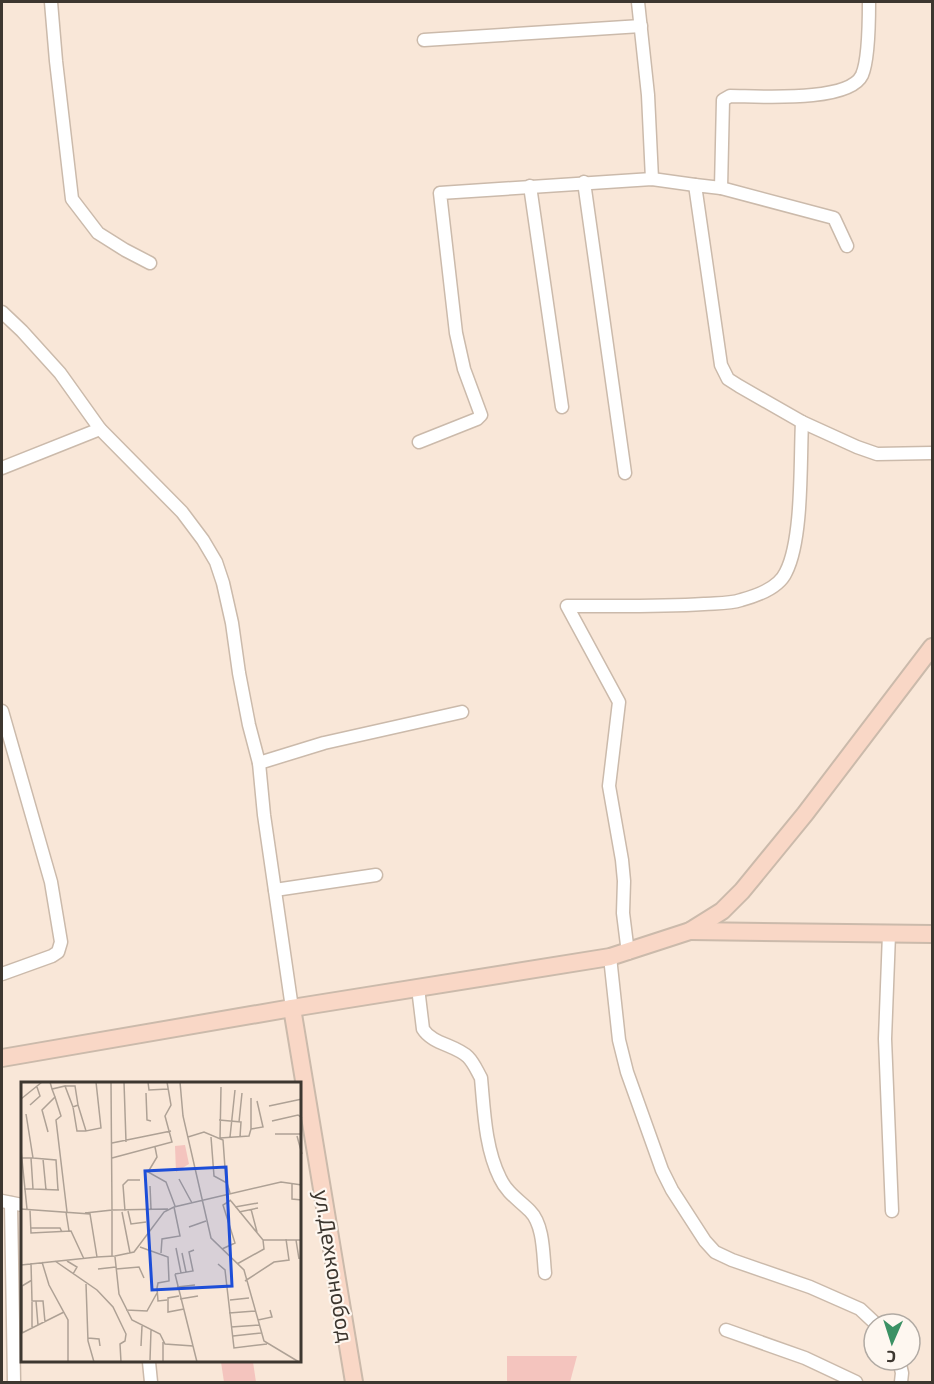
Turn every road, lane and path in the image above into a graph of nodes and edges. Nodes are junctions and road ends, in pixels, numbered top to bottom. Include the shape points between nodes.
1 (51, 2) edge
2 (638, 2) edge
3 (868, 2) edge
4 (641, 26) junction
5 (424, 40) dead end
6 (652, 179) junction
7 (584, 182) junction
8 (695, 185) junction
9 (530, 186) junction
10 (721, 188) junction
11 (846, 246) dead end
12 (150, 263) dead end
13 (2, 312) edge
14 (562, 407) dead end
15 (802, 422) junction
16 (100, 429) junction
17 (419, 442) dead end
18 (933, 453) edge
19 (2, 468) edge
20 (625, 473) dead end
21 (933, 647) edge
22 (2, 711) edge
23 (462, 712) dead end
24 (259, 763) junction
25 (376, 875) dead end
26 (275, 890) junction
27 (690, 932) junction
28 (889, 934) junction
29 (933, 934) edge
30 (628, 953) junction
31 (610, 957) junction
32 (2, 974) edge
33 (418, 988) junction
34 (292, 1008) junction
35 (2, 1058) edge
36 (12, 1203) edge
37 (892, 1211) dead end
38 (545, 1273) dead end
39 (863, 1312) edge
40 (726, 1330) dead end
41 (149, 1363) edge
42 (14, 1383) edge
43 (151, 1383) edge
44 (354, 1383) edge
45 (856, 1383) edge

1 - 12 street via 72,199 98,232
2 - 4 street
3 - 10 street via 864,66 854,84 807,97 725,97
4 - 5 street
4 - 6 street
6 - 7 street
6 - 8 street
7 - 9 street
7 - 20 street
8 - 10 street
8 - 15 street via 723,371 728,379
9 - 14 street
9 - 17 street via 440,193 456,333 481,415
10 - 11 street via 834,218
13 - 16 street via 60,373
15 - 18 street via 877,454
15 - 30 street via 796,537 790,564 778,582 739,601 567,606 619,702 609,786 622,860 622,913
16 - 19 street
16 - 24 street via 182,512 216,562
21 - 27 main road via 742,891 722,911
22 - 32 street via 51,882 61,942 52,956
23 - 24 street via 324,743
24 - 26 street
25 - 26 street
26 - 34 street
27 - 28 main road
27 - 30 main road
28 - 29 main road
28 - 37 street via 885,1039
30 - 31 main road
31 - 33 main road
31 - 39 street via 619,1040 631,1083 662,1170 705,1241 715,1252 732,1260 810,1287
33 - 34 main road
33 - 38 street via 427,1035 462,1052 481,1078 490,1148 498,1176 535,1217
34 - 35 main road
34 - 44 main road, ул.Дехконобод
36 - 42 street
40 - 45 street via 805,1358
41 - 43 street

